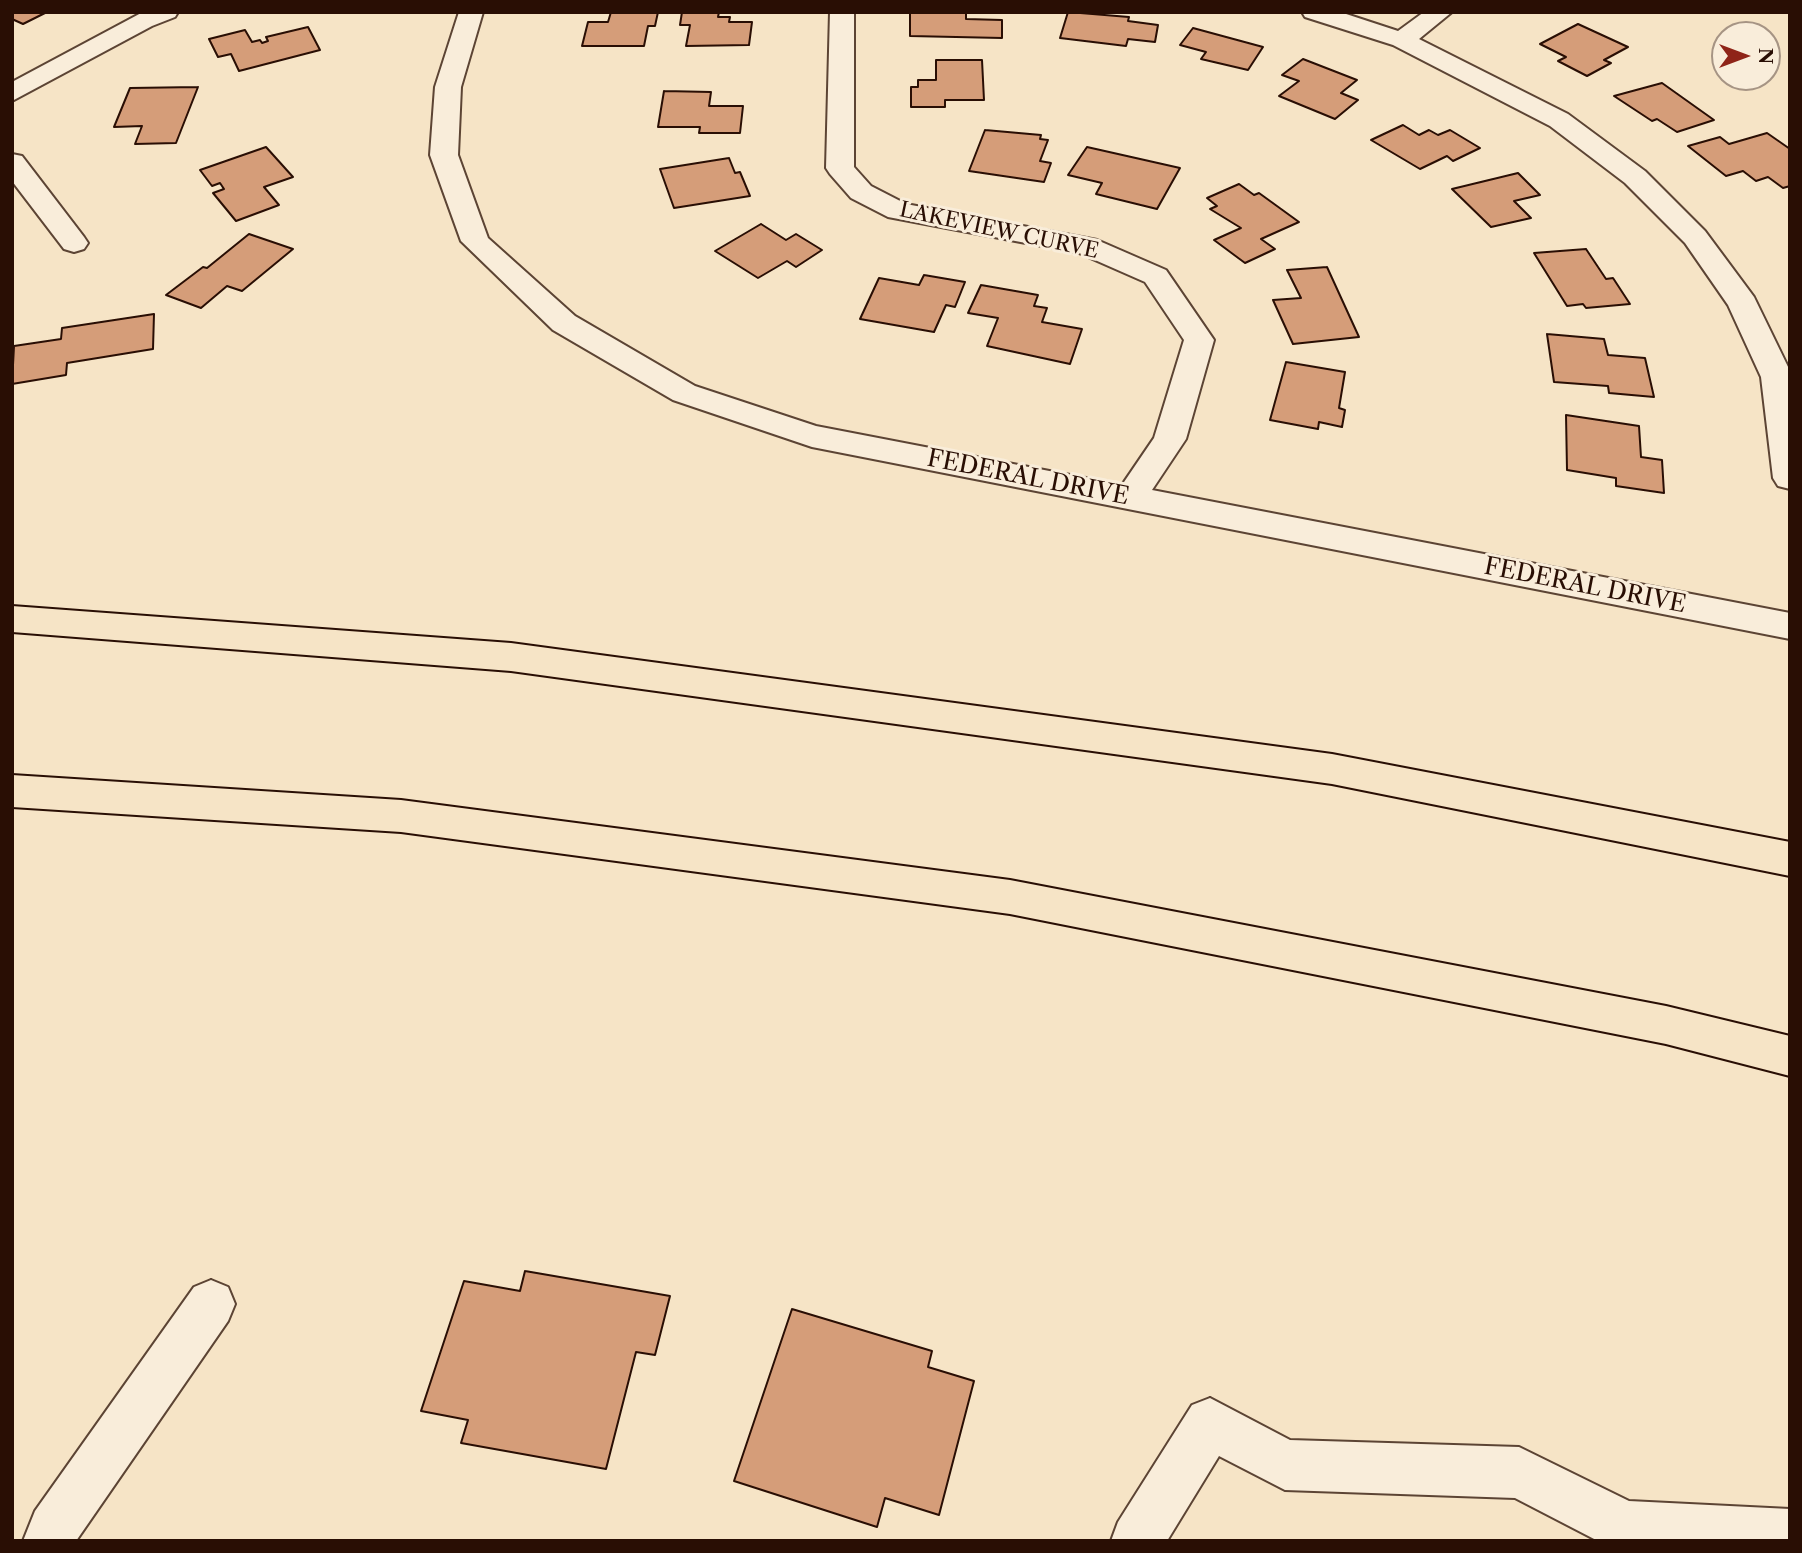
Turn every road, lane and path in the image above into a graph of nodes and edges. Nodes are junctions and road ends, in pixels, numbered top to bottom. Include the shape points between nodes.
1 (166, 12) edge
2 (471, 12) edge
3 (842, 12) edge
4 (1314, 12) edge
5 (1440, 12) edge
6 (1402, 40) junction
7 (12, 93) edge
8 (12, 162) edge
9 (74, 243) dead end
10 (1790, 478) edge
11 (1130, 498) junction
12 (12, 619) edge
13 (1789, 621) edge
14 (12, 792) edge
15 (1790, 859) edge
16 (1790, 1056) edge
17 (211, 1304) dead end
18 (1790, 1535) edge
19 (49, 1541) edge
20 (1137, 1541) edge

1 - 7 street
2 - 11 street, FEDERAL DRIVE via 448,87 444,155 475,242 564,323 684,393 812,436
3 - 11 street, LAKEVIEW CURVE via 840,169 861,192 898,211 1087,246 1145,271 1156,276 1199,340 1170,439
4 - 6 street
5 - 6 street
6 - 10 street via 1559,120 1635,177 1695,237 1743,304 1777,377
8 - 9 street
11 - 13 street, FEDERAL DRIVE
12 - 15 highway via 511,657 1332,769
14 - 16 highway via 401,816 1010,897 1666,1025
17 - 19 street
18 - 20 street via 1625,1527 1519,1473 1285,1465 1210,1423

